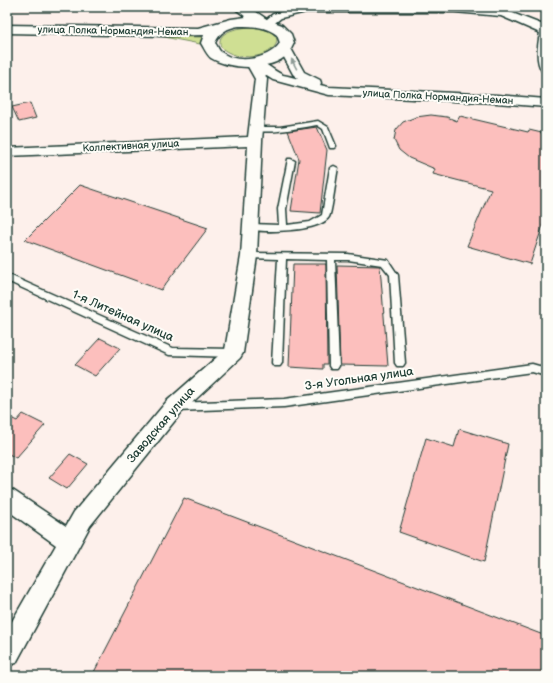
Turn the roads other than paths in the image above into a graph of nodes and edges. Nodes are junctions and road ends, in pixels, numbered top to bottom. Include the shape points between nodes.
1 (240, 7) edge
2 (226, 8) dead end
3 (481, 9) edge
4 (504, 10) edge
5 (265, 23) junction
6 (220, 28) junction
7 (7, 30) edge
8 (546, 31) edge
9 (7, 35) edge
10 (285, 48) junction
11 (213, 53) junction
12 (253, 63) junction
13 (546, 68) edge
14 (329, 91) junction
15 (546, 103) edge
16 (256, 135) junction
17 (332, 146) dead end
18 (7, 152) edge
19 (291, 161) dead end
20 (334, 168) dead end
21 (251, 227) junction
22 (283, 227) junction
23 (249, 256) junction
24 (282, 256) junction
25 (330, 257) junction
26 (7, 277) edge
27 (234, 352) junction
28 (277, 362) dead end
29 (400, 363) dead end
30 (334, 366) dead end
31 (546, 372) edge
32 (174, 407) junction
33 (7, 498) edge
34 (69, 541) junction
35 (7, 654) edge

1 - 5 main road
2 - 6 main road via 225,22
3 - 4 street
3 - 5 street via 306,9 278,16
4 - 8 street
5 - 6 main road, улица Полка Нормандия-Неман via 237,22
5 - 10 main road via 281,30 286,36
6 - 7 main road, улица Полка Нормандия-Неман via 198,32
6 - 11 main road via 212,33 208,43
8 - 13 street via 543,54
9 - 11 main road, улица Полка Нормандия-Неман via 143,36
10 - 12 main road, улица Полка Нормандия-Неман via 273,58
14 -> 10 street, улица Полка Нормандия-Неман via 299,74
11 - 12 main road, улица Полка Нормандия-Неман via 230,61
12 - 14 street, улица Полка Нормандия-Неман via 277,77
12 - 16 street via 261,79
14 - 15 street, улица Полка Нормандия-Неман
16 - 17 lane via 318,123 326,128
16 - 18 street, Коллективная улица
16 - 21 street
19 - 22 lane via 282,209
20 - 22 lane via 326,216 321,222
21 - 22 lane
21 - 23 street
23 - 24 lane
23 - 27 street
24 - 25 lane
24 - 28 lane
25 - 29 lane via 385,262 394,275
25 - 30 lane
26 - 27 lane, 1-я Литейная улица via 172,352
27 - 32 street, Заводская улица
31 - 32 lane, 3-я Угольная улица via 532,368 284,403
32 - 34 street, Заводская улица via 82,519
33 - 34 street
34 - 35 street, Заводская улица

